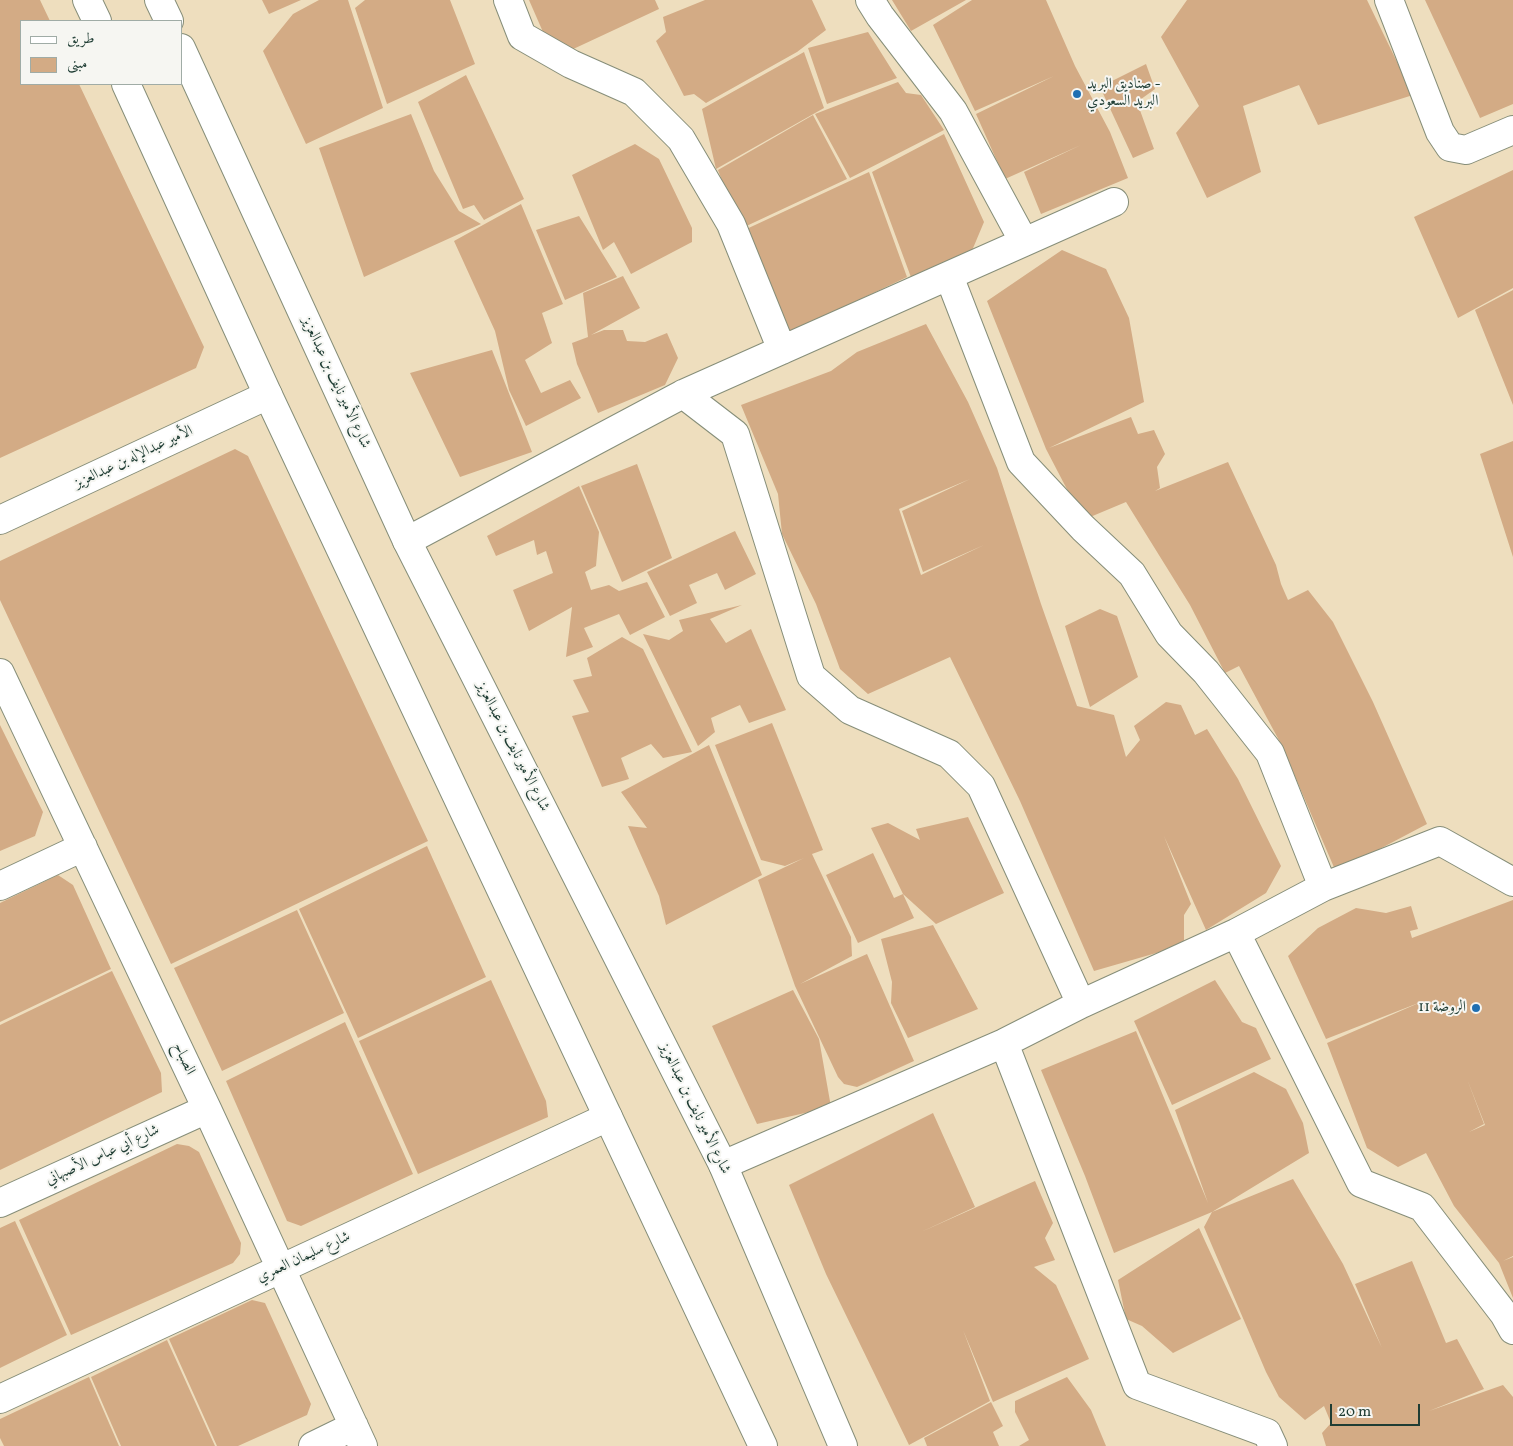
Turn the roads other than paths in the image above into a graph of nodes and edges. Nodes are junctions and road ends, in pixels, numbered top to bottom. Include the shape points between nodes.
1 (87, 0) edge
2 (159, 0) edge
3 (508, 0) edge
4 (870, 0) edge
5 (1389, 0) edge
6 (97, 20) edge
7 (169, 20) edge
8 (182, 50) edge
9 (126, 85) edge
10 (1513, 130) edge
11 (1114, 202) dead end
12 (1024, 242) junction
13 (949, 276) junction
14 (782, 350) junction
15 (683, 394) junction
16 (268, 395) junction
17 (0, 520) edge
18 (407, 541) junction
19 (0, 673) edge
20 (83, 848) junction
21 (1513, 882) edge
22 (0, 886) edge
23 (1323, 887) junction
24 (1236, 933) junction
25 (1082, 1004) junction
26 (1004, 1043) junction
27 (207, 1109) junction
28 (608, 1117) junction
29 (723, 1165) junction
30 (0, 1204) edge
31 (280, 1269) junction
32 (1513, 1330) edge
33 (0, 1400) edge
34 (359, 1436) edge
35 (313, 1446) edge
36 (763, 1446) edge
37 (843, 1446) edge
38 (1273, 1446) edge

1 - 6 street
2 - 7 street
3 - 14 street via 522,36 571,64 634,92 681,139 732,224
4 - 12 street via 953,111
5 - 10 street via 1440,132 1450,147 1466,150
8 - 18 street, شارع الأمير نايف بن عبدالعزيز
9 - 16 street
11 - 12 street
12 - 13 street
13 - 14 street
13 - 23 street via 1021,462 1132,574 1169,634 1206,672 1270,753
14 - 15 street
15 - 18 street
15 - 25 street via 736,434 811,676 850,710 949,754 981,786
16 - 17 street, الأمير عبدالإله بن عبدالعزيز
16 - 28 street
18 - 29 street, شارع الأمير نايف بن عبدالعزيز
19 - 20 street, الصباح
20 - 22 street
20 - 27 street, الصباح
21 - 23 street via 1440,841
23 - 24 street
24 - 25 street
24 - 32 street via 1361,1182 1422,1207
25 - 26 street
26 - 29 street
26 - 38 street via 1137,1385 1267,1433
27 - 30 street, شارع أبي عباس الأصبهاني
27 - 31 street, الصباح
28 - 31 street, شارع سليمان العمري
28 - 36 street
29 - 37 street, شارع الأمير نايف بن عبدالعزيز
31 - 33 street, شارع سليمان العمري
31 - 34 street, الصباح
34 - 35 street

